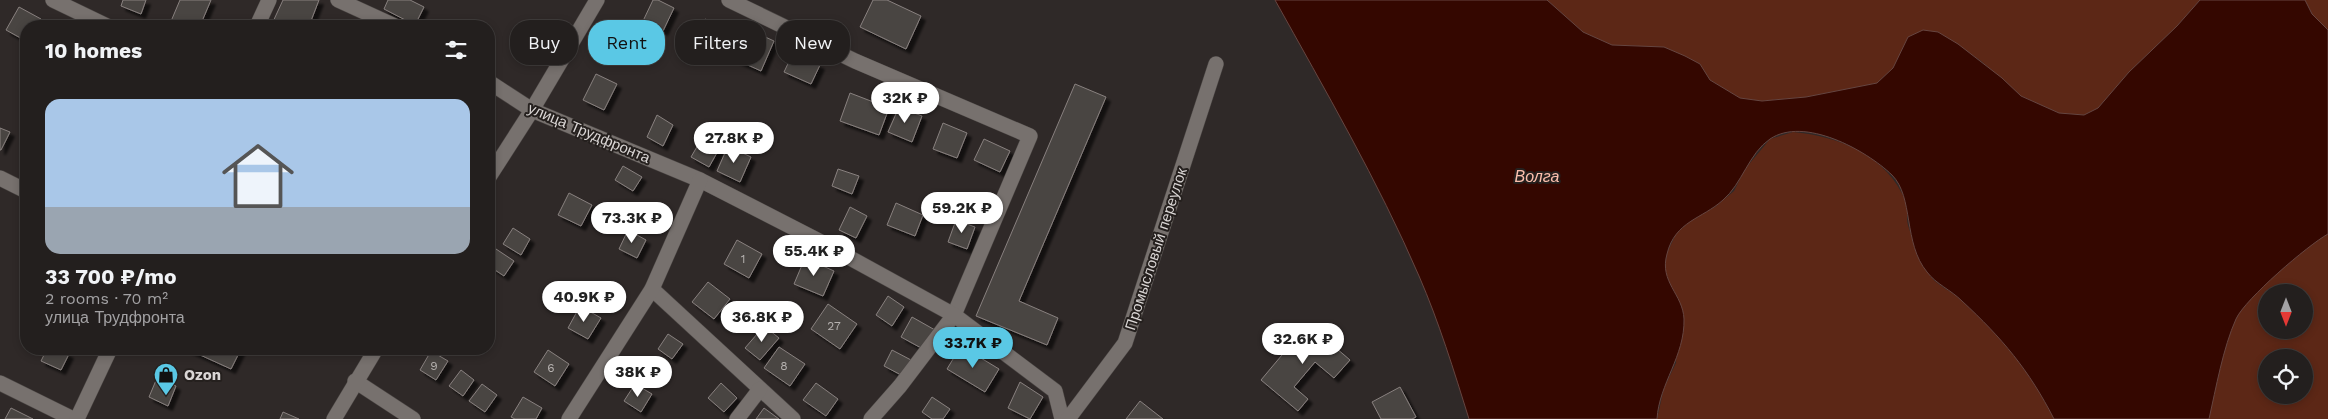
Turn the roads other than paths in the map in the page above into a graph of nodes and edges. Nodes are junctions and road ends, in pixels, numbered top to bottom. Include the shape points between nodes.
1 (53, 0) edge
2 (269, 0) edge
3 (338, 0) edge
4 (597, 0) edge
5 (729, 0) edge
6 (95, 20) edge
7 (260, 20) edge
8 (381, 20) edge
9 (1216, 64) dead end
10 (495, 86) edge
11 (532, 110) junction
12 (495, 167) edge
13 (0, 178) edge
14 (700, 180) junction
15 (20, 188) edge
16 (652, 289) junction
17 (954, 315) junction
18 (107, 355) edge
19 (372, 355) edge
20 (355, 381) junction
21 (0, 383) edge
22 (760, 389) junction
23 (73, 419) edge
24 (77, 419) edge
25 (334, 419) edge
26 (413, 419) edge
27 (569, 419) edge
28 (737, 419) edge
29 (793, 419) edge
30 (871, 419) edge
31 (1062, 419) edge
32 (1068, 419) edge

1 - 6 street
2 - 7 street
3 - 8 street
4 - 11 street
5 - 17 street via 855,61 1030,136
9 - 32 street, Промысловый переулок via 1125,343
10 - 11 street, улица Трудфронта
11 - 12 street
11 - 14 street, улица Трудфронта
13 - 15 street
14 - 16 street
14 - 17 street, улица Трудфронта
16 - 22 street
16 - 27 street
17 - 30 street
17 - 31 street, улица Трудфронта via 1055,391
18 - 24 street
19 - 20 street
20 - 25 street
20 - 26 street
21 - 23 street
22 - 28 street
22 - 29 street

